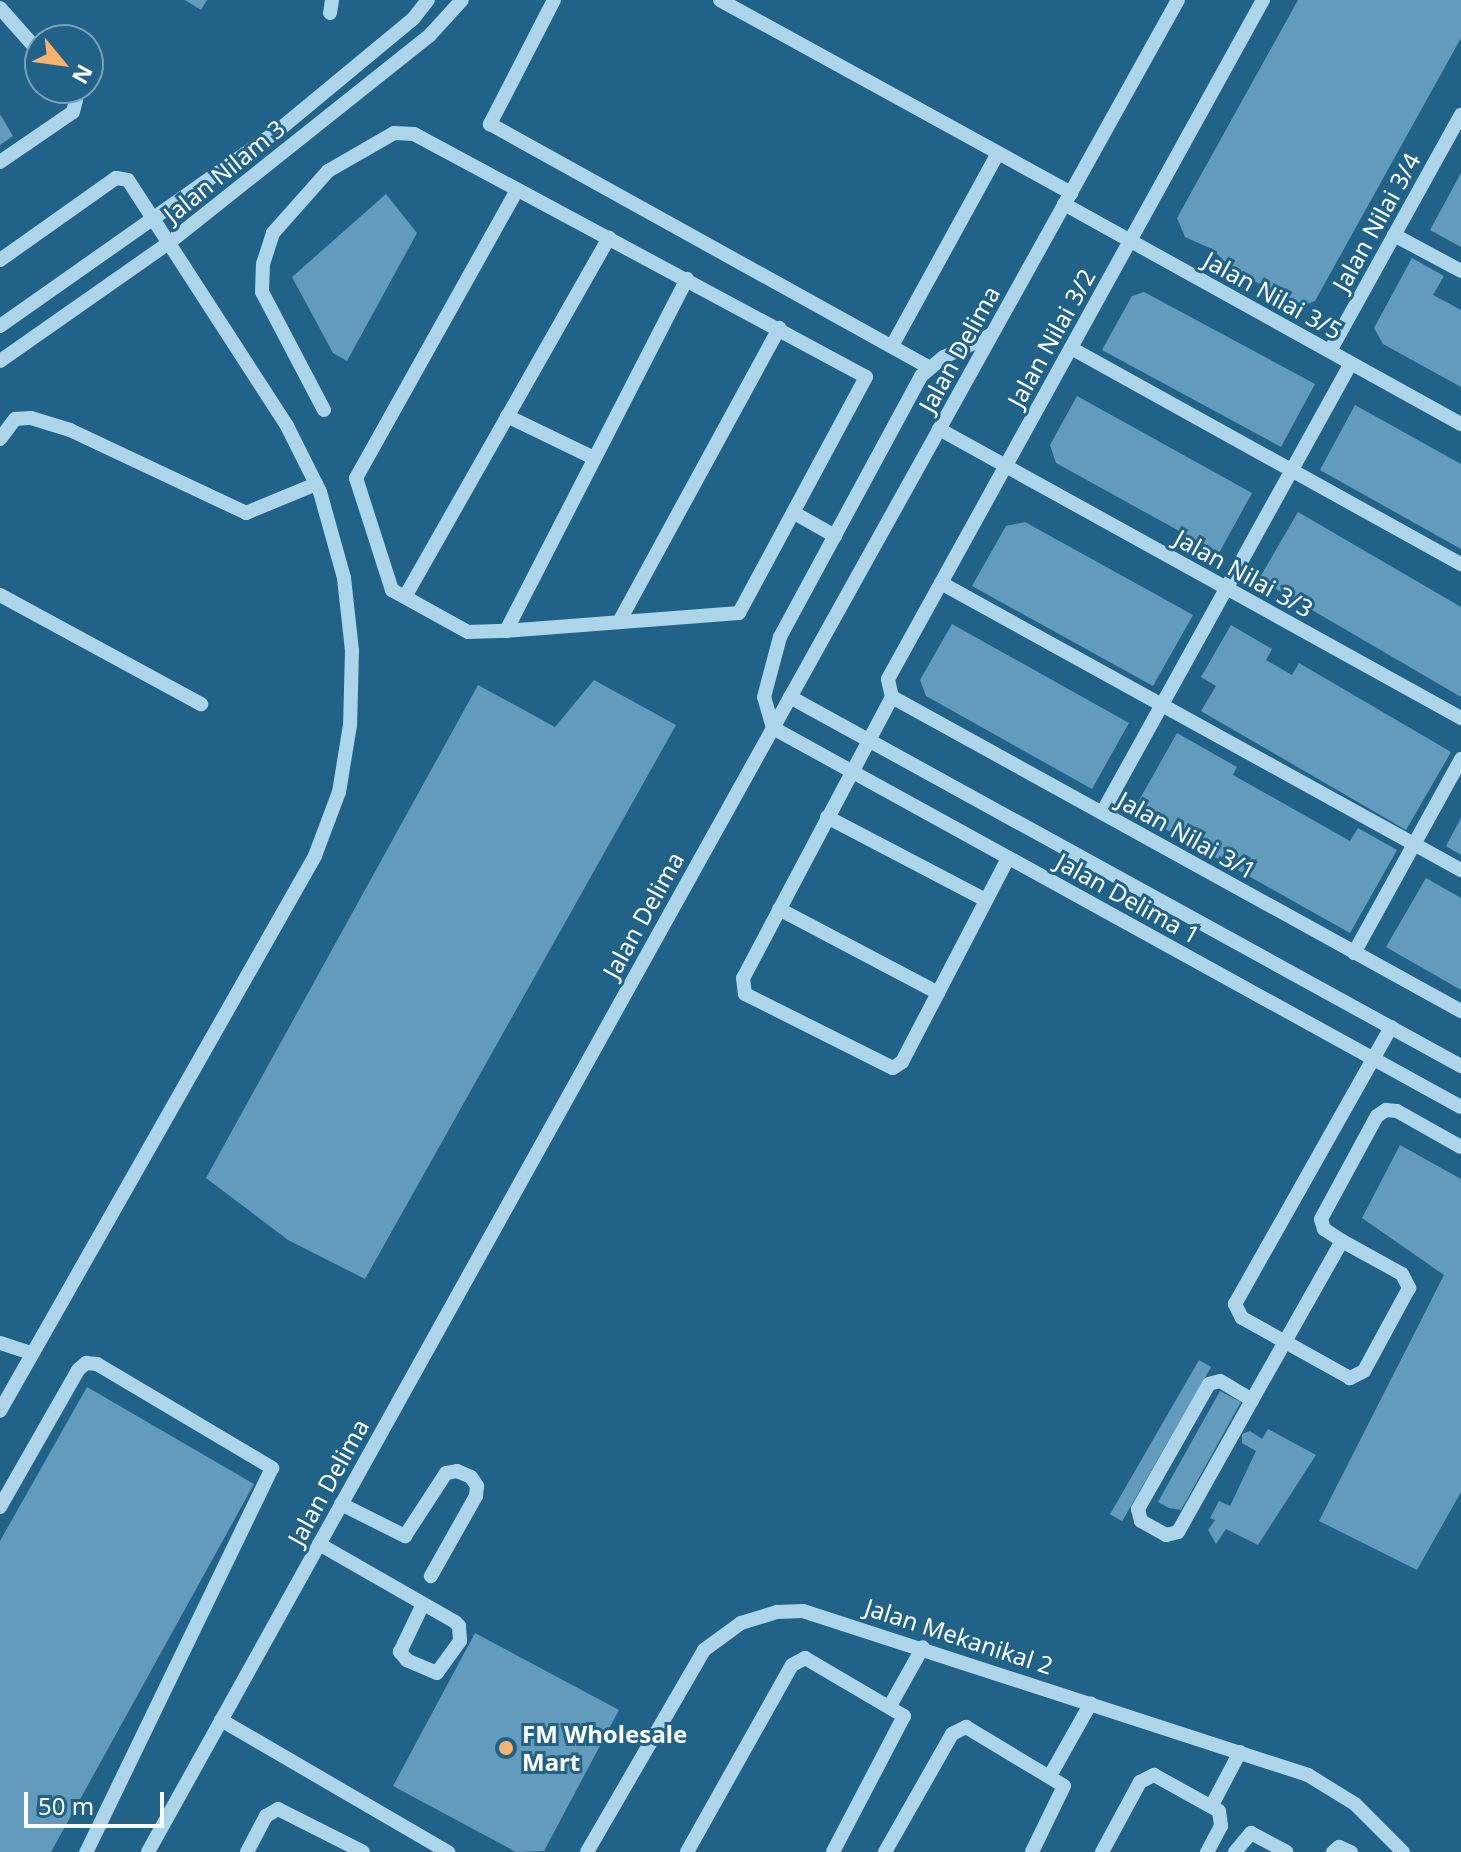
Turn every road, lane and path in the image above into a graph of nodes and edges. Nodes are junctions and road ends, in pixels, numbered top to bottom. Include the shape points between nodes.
1 (428, 0) edge
2 (462, 0) edge
3 (554, 0) edge
4 (720, 0) edge
5 (1178, 0) edge
6 (1263, 0) edge
7 (0, 8) edge
8 (24, 35) edge
9 (75, 104) edge
10 (1461, 115) edge
11 (998, 153) junction
12 (0, 162) edge
13 (517, 190) junction
14 (1067, 198) junction
15 (156, 220) junction
16 (1394, 235) junction
17 (609, 238) junction
18 (1130, 240) junction
19 (170, 242) junction
20 (0, 260) edge
21 (1461, 271) edge
22 (687, 279) junction
23 (0, 326) edge
24 (779, 328) junction
25 (991, 335) junction
26 (892, 346) junction
27 (1071, 348) junction
28 (1330, 351) junction
29 (0, 361) edge
30 (1351, 363) junction
31 (930, 368) junction
32 (324, 410) dead end
33 (507, 416) junction
34 (1461, 424) edge
35 (939, 429) junction
36 (0, 439) edge
37 (592, 457) junction
38 (1005, 466) junction
39 (1291, 471) junction
40 (316, 484) junction
41 (796, 514) junction
42 (835, 536) junction
43 (1461, 564) edge
44 (941, 583) junction
45 (1226, 588) junction
46 (0, 595) edge
47 (406, 595) junction
48 (619, 622) junction
49 (506, 631) junction
50 (790, 697) junction
51 (892, 697) junction
52 (201, 704) dead end
53 (1162, 705) junction
54 (1461, 718) edge
55 (773, 728) junction
56 (868, 740) junction
57 (1461, 759) edge
58 (851, 771) junction
59 (1102, 813) junction
60 (827, 817) junction
61 (1414, 844) junction
62 (1008, 858) junction
63 (1461, 870) edge
64 (986, 900) junction
65 (779, 909) junction
66 (1354, 953) junction
67 (938, 993) junction
68 (1461, 1011) edge
69 (1391, 1027) junction
70 (1373, 1058) junction
71 (1461, 1066) edge
72 (1461, 1107) edge
73 (1461, 1147) edge
74 (1342, 1241) junction
75 (1285, 1342) junction
76 (0, 1343) edge
77 (30, 1353) junction
78 (1252, 1400) junction
79 (0, 1411) edge
80 (341, 1504) junction
81 (0, 1507) edge
82 (319, 1544) junction
83 (431, 1576) dead end
84 (423, 1604) junction
85 (923, 1647) junction
86 (1091, 1703) junction
87 (891, 1704) junction
88 (221, 1720) junction
89 (1240, 1752) junction
90 (1051, 1774) junction
91 (1212, 1805) junction
92 (86, 1852) edge
93 (148, 1852) edge
94 (247, 1852) edge
95 (363, 1852) edge
96 (448, 1852) edge
97 (587, 1852) edge
98 (687, 1852) edge
99 (833, 1852) edge
100 (885, 1852) edge
101 (1032, 1852) edge
102 (1102, 1852) edge
103 (1207, 1852) edge
104 (1235, 1852) edge
105 (1286, 1852) edge
106 (1333, 1852) edge
107 (1351, 1852) edge
108 (1403, 1852) edge

1 - 15 street, Jalan Nilam 3 via 413,19 280,129
2 - 19 street, Jalan Nilam 3 via 430,35
3 - 26 street via 490,124
4 - 11 street, Jalan Nilai 3/5
5 - 14 street, Jalan Delima
6 - 18 street, Jalan Nilai 3/2
7 - 8 street
9 - 12 street via 62,124
10 - 16 street, Jalan Nilai 3/4
11 - 14 street, Jalan Nilai 3/5
11 - 26 street
13 - 17 street
13 - 32 street via 414,134 394,133 328,171 273,233 263,264 262,292
13 - 47 street via 356,478 391,588
14 - 18 street, Jalan Nilai 3/5
14 - 25 street, Jalan Delima
15 - 19 street
15 - 20 street via 120,176
15 - 23 street, Jalan Nilam 3
16 - 21 street
16 - 28 street, Jalan Nilai 3/4
17 - 22 street
17 - 33 street
18 - 27 street, Jalan Nilai 3/2
18 - 28 street, Jalan Nilai 3/5
19 - 29 street, Jalan Nilam 3
19 - 40 street via 287,426
22 - 24 street
22 - 37 street
24 - 41 street via 868,381
24 - 48 street
25 - 31 street
25 - 35 street, Jalan Delima
26 - 31 street
27 - 38 street, Jalan Nilai 3/2
27 - 39 street
28 - 30 street, Jalan Nilai 3/5
30 - 34 street, Jalan Nilai 3/5
30 - 39 street
31 - 42 street
33 - 37 street
33 - 47 street
35 - 38 street, Jalan Nilai 3/3
35 - 50 street, Jalan Delima
36 - 40 street via 15,419 31,418 70,430 246,513
37 - 49 street
38 - 44 street, Jalan Nilai 3/2
38 - 45 street, Jalan Nilai 3/3
39 - 43 street
39 - 45 street
40 - 77 street via 344,578 352,651 350,725 339,792 315,856
41 - 42 street
41 - 48 street via 739,613
42 - 55 street via 780,637 764,697
44 - 51 street, Jalan Nilai 3/2 via 888,679
44 - 53 street
45 - 53 street
45 - 54 street, Jalan Nilai 3/3
46 - 52 street
47 - 49 street via 468,632
48 - 49 street
50 - 55 street, Jalan Delima
50 - 56 street, Jalan Delima 1
51 - 56 street, Jalan Nilai 3/2
51 - 59 street, Jalan Nilai 3/1
53 - 59 street
53 - 61 street
55 - 58 street, Jalan Delima 1
55 - 80 street, Jalan Delima
56 - 58 street, Jalan Nilai 3/2
56 - 69 street, Jalan Delima 1
57 - 61 street
58 - 60 street, Jalan Nilai 3/2
58 - 62 street, Jalan Delima 1
59 - 66 street, Jalan Nilai 3/1
60 - 64 street
60 - 65 street, Jalan Nilai 3/2
61 - 63 street
61 - 66 street
62 - 64 street
62 - 70 street, Jalan Delima 1
64 - 67 street
65 - 67 street
65 - 67 street, Jalan Nilai 3/2 via 743,978 745,994 878,1065 888,1069 902,1062
66 - 68 street, Jalan Nilai 3/1
69 - 70 street
69 - 71 street, Jalan Delima 1
70 - 72 street, Jalan Delima 1
70 - 75 street via 1237,1299 1238,1315
73 - 74 street via 1397,1111 1381,1112 1321,1219 1324,1229
74 - 75 street
74 - 75 street via 1409,1283 1364,1371 1345,1376
75 - 78 street
76 - 77 street
77 - 79 street
78 - 78 street via 1178,1532 1166,1535 1141,1521 1138,1509 1209,1384 1220,1381
80 - 82 street, Jalan Delima
80 - 83 street via 405,1536 446,1473 471,1477 476,1496
81 - 92 street via 86,1363 240,1445 272,1468
82 - 84 street
82 - 88 street, Jalan Delima
84 - 84 street via 461,1631 437,1673 400,1652
85 - 86 street, Jalan Mekanikal 2
85 - 87 street
85 - 97 street, Jalan Mekanikal 2 via 803,1611 759,1616 723,1633 689,1671
86 - 89 street, Jalan Mekanikal 2
86 - 90 street
87 - 98 street via 811,1660 795,1661
87 - 99 street via 901,1712 902,1727
88 - 93 street, Jalan Delima
88 - 96 street
89 - 91 street
89 - 108 street, Jalan Mekanikal 2 via 1308,1775 1342,1795 1390,1834
90 - 100 street via 960,1728
90 - 101 street via 1064,1792
91 - 102 street via 1148,1775
91 - 103 street via 1222,1821
94 - 95 street via 266,1816 278,1809
104 - 105 street via 1251,1833
106 - 107 street via 1339,1847

